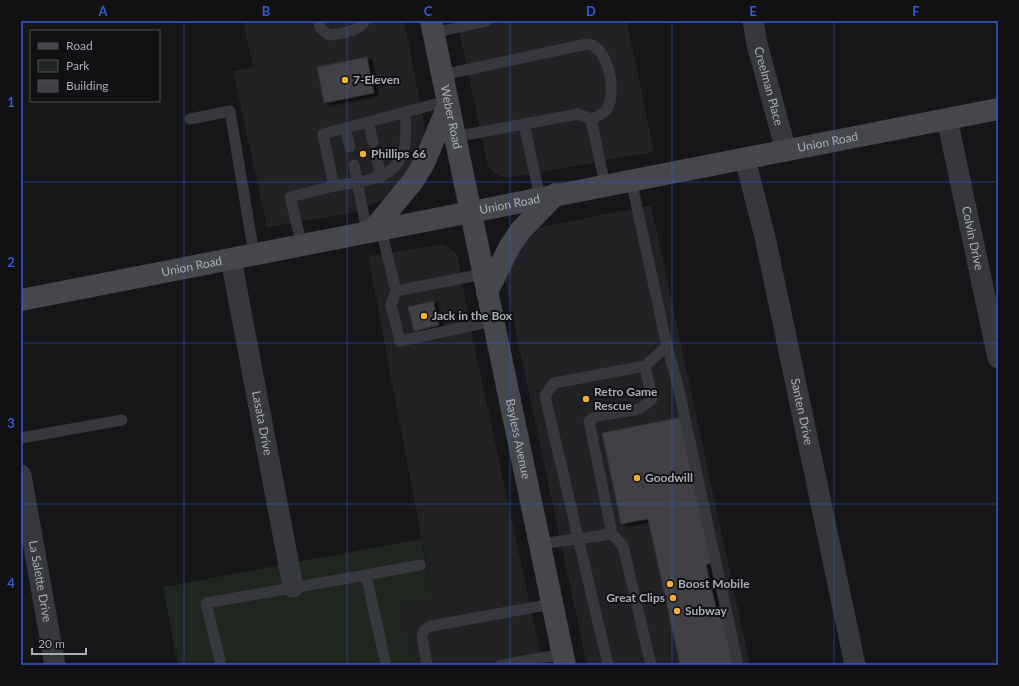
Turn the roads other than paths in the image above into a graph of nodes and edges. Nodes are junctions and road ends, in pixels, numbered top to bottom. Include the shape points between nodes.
1 (319, 21) edge
2 (365, 21) edge
3 (487, 21) edge
4 (752, 21) edge
5 (432, 27) edge
6 (442, 75) junction
7 (448, 104) junction
8 (998, 109) edge
9 (405, 112) junction
10 (190, 119) dead end
11 (591, 119) junction
12 (947, 119) junction
13 (368, 122) junction
14 (524, 124) junction
15 (345, 128) junction
16 (454, 137) junction
17 (373, 142) dead end
18 (350, 147) dead end
19 (786, 151) junction
20 (377, 159) dead end
21 (745, 159) junction
22 (354, 165) dead end
23 (381, 177) junction
24 (631, 180) junction
25 (358, 183) junction
26 (606, 185) junction
27 (334, 186) junction
28 (548, 196) junction
29 (470, 212) junction
30 (373, 231) junction
31 (302, 245) junction
32 (254, 254) junction
33 (231, 259) junction
34 (485, 283) junction
35 (396, 291) junction
36 (21, 300) edge
37 (493, 321) junction
38 (667, 346) junction
39 (998, 358) edge
40 (645, 366) junction
41 (122, 420) dead end
42 (21, 438) edge
43 (21, 475) edge
44 (26, 527) edge
45 (612, 534) junction
46 (579, 538) junction
47 (540, 544) junction
48 (420, 564) dead end
49 (366, 575) junction
50 (293, 587) junction
51 (552, 604) junction
52 (564, 660) edge
53 (522, 663) edge
54 (55, 665) edge
55 (221, 665) edge
56 (386, 665) edge
57 (427, 665) edge
58 (502, 665) edge
59 (608, 665) edge
60 (651, 665) edge
61 (738, 665) edge
62 (855, 665) edge

1 - 2 lane via 320,28 329,35 356,29
3 - 5 lane
4 - 19 street, Creelman Place
5 - 6 main road, Weber Road
6 - 7 main road, Weber Road
6 - 11 lane via 594,44 604,56 612,92 607,108 602,114
7 - 9 lane
7 - 16 main road, Weber Road
7 - 30 main road via 424,163
8 - 12 main road, Union Road
9 - 13 lane
9 - 23 lane via 408,134 405,149 398,163
10 - 32 lane via 230,110
11 - 14 lane via 578,114
11 - 26 lane
12 - 19 main road, Union Road
12 - 39 street, Colvin Drive
13 - 15 lane
13 - 17 lane
14 - 16 lane
14 - 28 lane
15 - 18 lane
15 - 27 lane via 323,134
16 - 29 main road, Weber Road
19 - 21 main road, Union Road
20 - 23 lane
21 - 24 main road, Union Road
21 - 62 street, Santen Drive via 765,238
22 - 25 lane
23 - 25 lane
24 - 26 main road, Union Road
24 - 38 lane
25 - 27 lane
25 - 30 lane
26 - 28 main road, Union Road
27 - 31 lane via 290,197
28 - 29 main road, Union Road
28 - 34 main road
29 - 30 main road, Union Road
29 - 34 main road, Bayless Avenue
30 - 31 main road, Union Road
30 - 35 lane
31 - 32 main road, Union Road
32 - 33 main road, Union Road
33 - 36 main road, Union Road
33 - 50 street, Lasata Drive
34 - 35 lane
34 - 37 main road, Bayless Avenue
35 - 37 lane via 391,305 400,341
37 - 47 main road, Bayless Avenue
38 - 40 lane
38 - 61 lane via 678,386
40 - 45 lane via 652,399 640,409 597,416 589,420
40 - 46 lane via 554,383 545,396
41 - 42 lane
43 - 44 street, La Salette Drive
44 - 54 street, La Salette Drive
45 - 46 lane
45 - 60 lane via 622,546
46 - 47 lane
46 - 59 lane
47 - 51 main road, Bayless Avenue
48 - 49 lane
49 - 50 lane
49 - 56 lane
50 - 55 lane via 206,603
51 - 52 main road, Bayless Avenue
51 - 57 lane via 431,626 424,630 422,636
52 - 53 lane
53 - 58 lane

